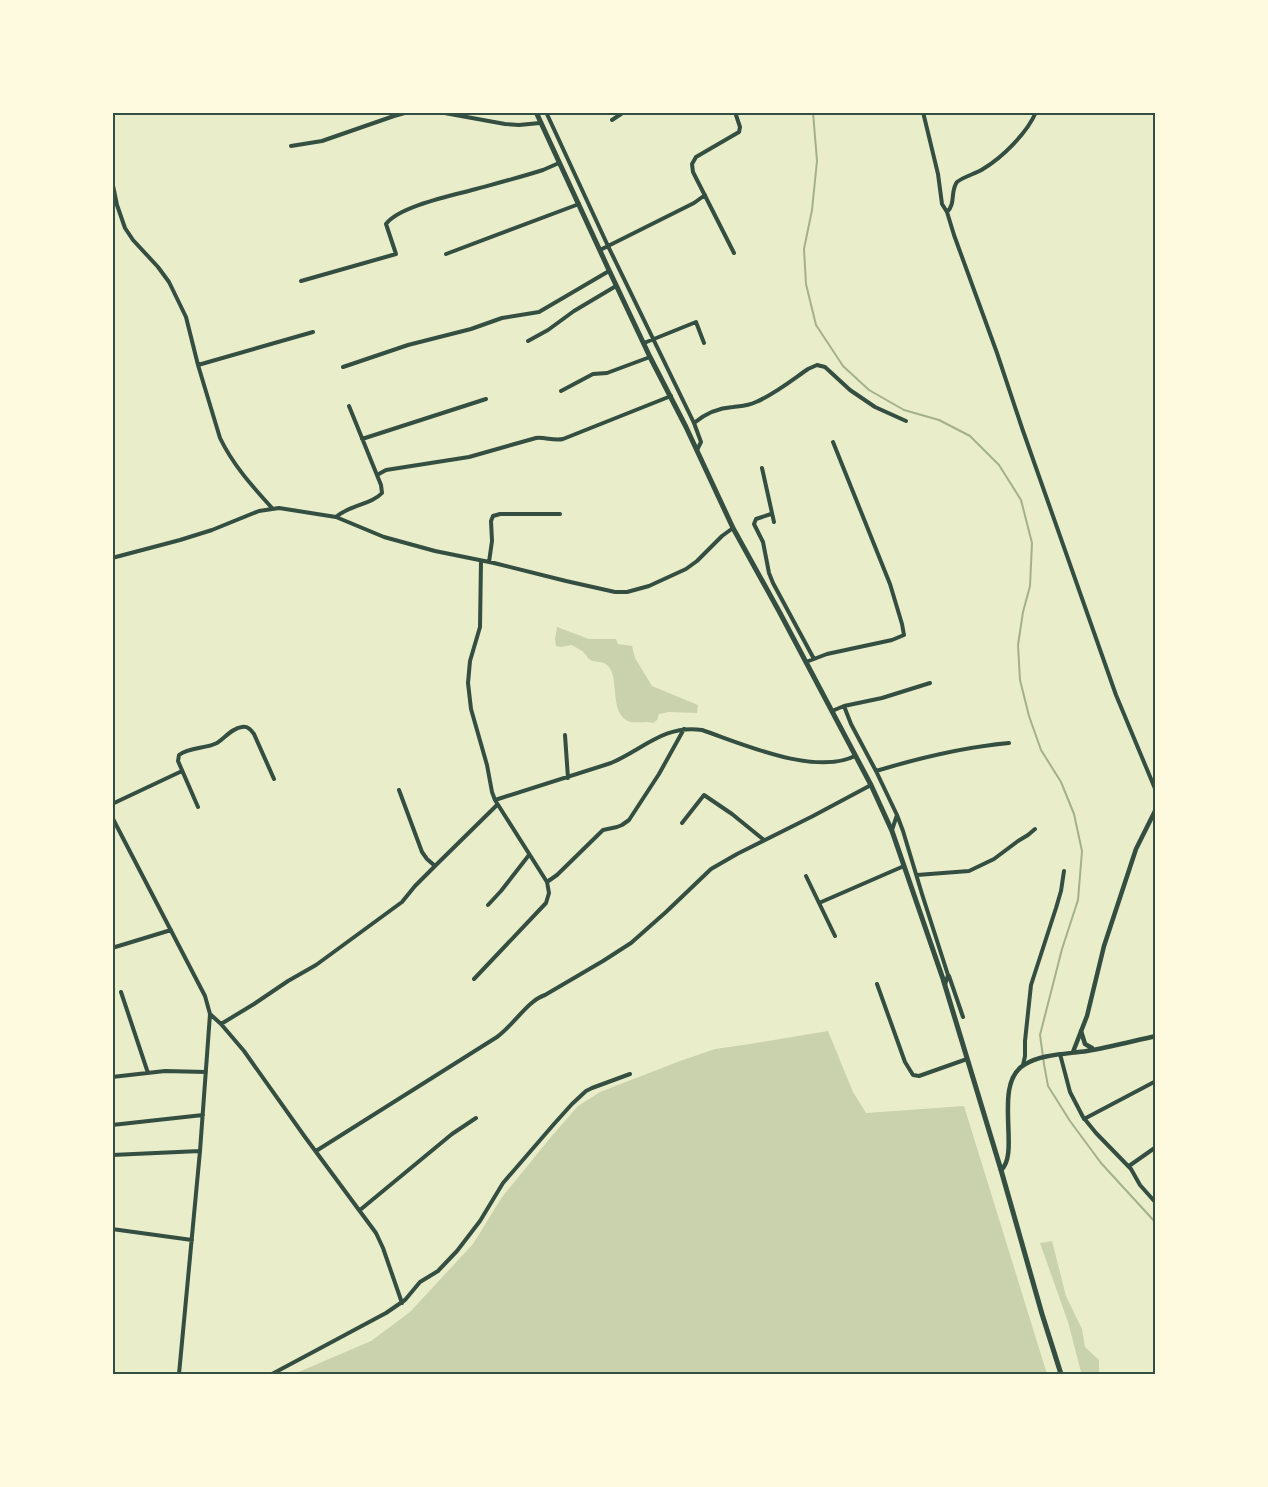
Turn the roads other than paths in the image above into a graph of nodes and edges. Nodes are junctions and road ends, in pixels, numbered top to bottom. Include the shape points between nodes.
1 (408, 112) edge
2 (439, 112) edge
3 (536, 112) edge
4 (546, 112) edge
5 (624, 112) edge
6 (735, 112) edge
7 (923, 112) edge
8 (1036, 112) edge
9 (612, 120) dead end
10 (540, 123) junction
11 (291, 146) dead end
12 (559, 163) junction
13 (112, 181) edge
14 (705, 195) junction
15 (579, 204) junction
16 (947, 212) junction
17 (608, 246) junction
18 (600, 250) junction
19 (734, 253) dead end
20 (446, 254) dead end
21 (609, 271) junction
22 (301, 281) dead end
23 (616, 286) junction
24 (313, 332) dead end
25 (654, 339) junction
26 (528, 341) dead end
27 (644, 343) junction
28 (704, 343) dead end
29 (650, 357) junction
30 (198, 365) junction
31 (343, 367) dead end
32 (561, 391) dead end
33 (671, 396) junction
34 (486, 399) dead end
35 (349, 406) dead end
36 (906, 421) dead end
37 (694, 423) junction
38 (362, 439) junction
39 (833, 442) dead end
40 (697, 450) junction
41 (762, 468) dead end
42 (377, 475) junction
43 (272, 509) junction
44 (560, 514) dead end
45 (771, 514) junction
46 (336, 517) junction
47 (774, 522) dead end
48 (733, 528) junction
49 (112, 558) edge
50 (481, 561) junction
51 (489, 562) junction
52 (813, 659) junction
53 (805, 663) junction
54 (930, 683) dead end
55 (844, 706) junction
56 (832, 711) junction
57 (684, 729) junction
58 (565, 735) dead end
59 (1009, 743) dead end
60 (855, 756) junction
61 (182, 771) junction
62 (876, 771) junction
63 (568, 778) junction
64 (274, 779) dead end
65 (871, 785) junction
66 (399, 790) dead end
67 (1155, 791) edge
68 (496, 802) junction
69 (112, 804) edge
70 (198, 807) dead end
71 (1155, 809) edge
72 (897, 815) junction
73 (112, 817) edge
74 (682, 823) dead end
75 (1035, 829) dead end
76 (892, 831) junction
77 (764, 840) junction
78 (529, 855) junction
79 (435, 866) junction
80 (904, 866) junction
81 (1064, 871) dead end
82 (917, 875) junction
83 (806, 876) dead end
84 (547, 882) junction
85 (819, 903) junction
86 (488, 905) dead end
87 (171, 930) junction
88 (835, 936) dead end
89 (112, 948) edge
90 (948, 975) junction
91 (474, 979) dead end
92 (878, 984) dead end
93 (945, 985) junction
94 (121, 992) dead end
95 (210, 1014) junction
96 (963, 1017) dead end
97 (221, 1024) junction
98 (1081, 1031) junction
99 (1155, 1036) edge
100 (1095, 1049) junction
101 (1073, 1052) junction
102 (1058, 1054) junction
103 (967, 1059) junction
104 (1023, 1065) junction
105 (206, 1072) junction
106 (148, 1073) junction
107 (630, 1074) dead end
108 (112, 1077) edge
109 (1155, 1081) edge
110 (203, 1115) junction
111 (476, 1118) dead end
112 (1084, 1119) junction
113 (112, 1125) edge
114 (1155, 1147) edge
115 (200, 1151) junction
116 (315, 1151) junction
117 (112, 1155) edge
118 (1128, 1166) junction
119 (1001, 1170) junction
120 (1155, 1203) edge
121 (360, 1210) junction
122 (112, 1228) edge
123 (192, 1240) junction
124 (402, 1303) junction
125 (179, 1374) edge
126 (272, 1374) edge
127 (1061, 1374) edge

1 - 11 street via 322,141
2 - 10 street via 505,124
3 - 10 main road
4 - 17 street
5 - 9 street
6 - 14 street via 739,132 693,161 693,171
7 - 16 street
8 - 16 street via 1029,126 998,158 954,185 953,202
10 - 12 main road
12 - 15 main road
12 - 22 street via 401,212 386,226 396,254
13 - 30 street via 125,228 170,282 180,303
14 - 17 street
14 - 19 street
15 - 18 main road
15 - 20 street
16 - 67 street via 1116,695
17 - 18 street
17 - 25 street
18 - 21 main road
21 - 23 main road
21 - 31 street via 539,312 502,318
23 - 26 street
23 - 27 main road
24 - 30 street
25 - 27 street
25 - 28 street via 696,322
25 - 37 street
27 - 29 main road
29 - 32 street via 607,373 593,374
29 - 33 main road
30 - 43 street via 225,448
33 - 40 main road
33 - 42 street via 563,439 536,438 469,457 386,470
34 - 38 street
35 - 38 street
36 - 37 street via 875,407 818,365 765,398 746,406 715,410
37 - 40 street via 701,440
38 - 42 street
39 - 52 street via 890,584 904,635
40 - 48 main road
41 - 45 street
42 - 46 street via 381,495
43 - 46 street
43 - 49 street
44 - 51 street via 493,516
45 - 47 street
45 - 52 street via 756,519 754,524 763,542 773,583
46 - 50 street via 396,541
48 - 51 street via 686,569 633,591 615,592
48 - 53 main road
50 - 51 street
50 - 68 street via 480,627 468,683 471,709
52 - 53 street
53 - 56 main road
54 - 55 street
55 - 56 street
55 - 62 street
56 - 60 main road
57 - 60 street via 702,730 803,761 841,761
57 - 63 street via 662,734 617,760
57 - 84 street via 629,820 603,830
58 - 63 street
59 - 62 street via 960,750
60 - 65 main road
61 - 64 street via 179,755 215,744 246,727 254,734
61 - 69 street
61 - 70 street
62 - 72 street
63 - 68 street
65 - 76 main road
65 - 77 street
66 - 79 street via 422,852
68 - 78 street
68 - 79 street
71 - 98 street via 1136,849
72 - 76 street
72 - 82 street
73 - 87 street
74 - 77 street via 704,795
75 - 82 street via 1001,855 969,871
76 - 80 main road
77 - 116 street via 711,869 641,935 537,997 509,1028
78 - 84 street
78 - 86 street
79 - 97 street via 402,902 316,965
80 - 85 street
80 - 93 main road
81 - 104 street via 1031,985
82 - 90 street
83 - 85 street
84 - 91 street via 546,903
85 - 88 street
87 - 89 street
87 - 95 street via 206,996
90 - 93 street
90 - 96 street
92 - 103 street via 913,1075
93 - 103 main road
94 - 106 street
95 - 97 street
95 - 105 street
97 - 116 street
98 - 100 street via 1085,1044
98 - 101 street
99 - 100 street
100 - 101 street
101 - 102 street
102 - 104 street
102 - 112 street
103 - 119 main road
104 - 119 street via 1010,1086 1008,1150 1006,1165
105 - 106 street
105 - 110 street
106 - 108 street
107 - 124 street via 589,1090 561,1116 503,1184 457,1251
109 - 112 street
110 - 113 street
110 - 115 street
111 - 121 street
112 - 118 street
114 - 118 street
115 - 117 street
115 - 123 street
116 - 121 street
118 - 120 street
119 - 127 main road
121 - 124 street via 380,1239
122 - 123 street
123 - 125 street
124 - 126 street

